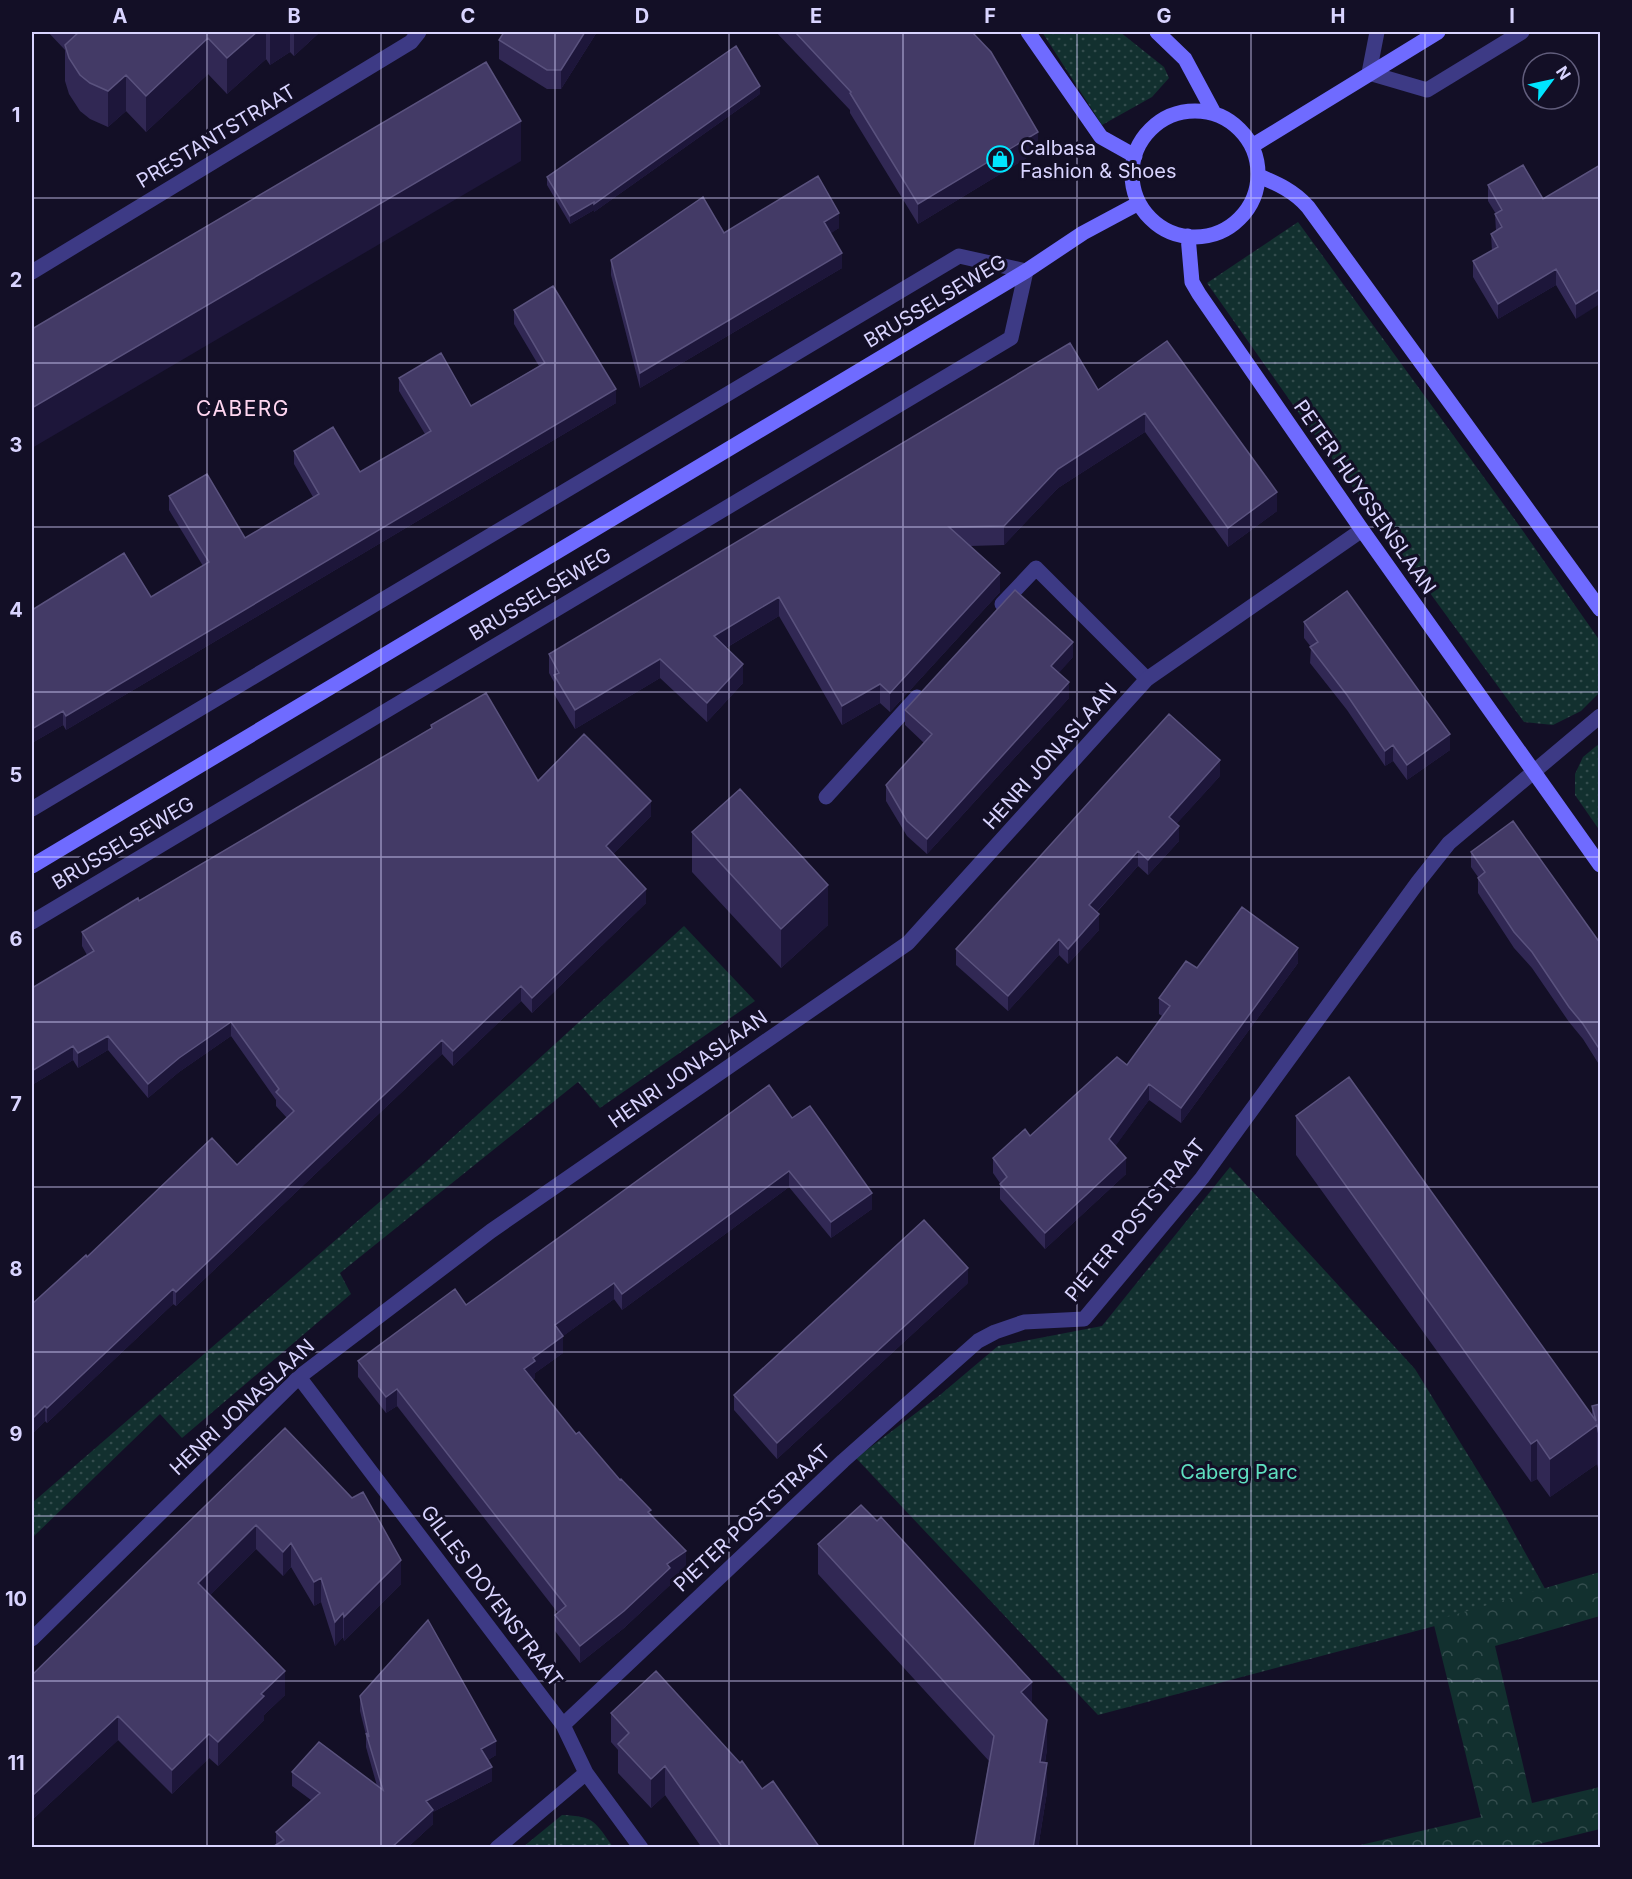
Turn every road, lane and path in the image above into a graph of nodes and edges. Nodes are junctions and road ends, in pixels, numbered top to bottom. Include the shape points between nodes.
1 (419, 32) edge
2 (1028, 32) edge
3 (1157, 32) edge
4 (1377, 32) edge
5 (1438, 32) edge
6 (1522, 32) edge
7 (1369, 73) junction
8 (1214, 113) junction
9 (1252, 146) junction
10 (1135, 156) junction
11 (1258, 176) junction
12 (1139, 203) junction
13 (1188, 236) junction
14 (1026, 271) junction
15 (32, 272) edge
16 (1362, 530) junction
17 (1600, 609) edge
18 (995, 612) edge
19 (1147, 679) junction
20 (931, 682) edge
21 (1600, 716) edge
22 (1533, 771) junction
23 (826, 797) dead end
24 (32, 809) edge
25 (1600, 865) edge
26 (32, 866) edge
27 (32, 922) edge
28 (299, 1377) junction
29 (32, 1640) edge
30 (563, 1725) junction
31 (586, 1773) junction
32 (497, 1848) edge
33 (641, 1848) edge

1 - 15 street, PRESTANTSTRAAT via 411,42
2 - 10 street via 1101,137
3 - 8 street via 1185,59
4 - 7 street
5 - 7 street
6 - 7 street via 1427,90
7 - 9 street
8 - 9 street via 1236,126
8 - 10 street via 1175,114 1157,123 1143,138
9 - 11 street
10 - 12 street via 1132,171
11 - 13 street via 1256,193 1237,221 1222,231
11 - 17 street via 1298,196 1308,207
12 - 13 street via 1160,226
12 - 14 street, BRUSSELSEWEG via 1083,233
13 - 16 street, PETER HUYSSENSLAAN via 1192,282 1199,294
14 - 24 street, BRUSSELSEWEG via 960,256
14 - 26 street, BRUSSELSEWEG
14 - 27 street, BRUSSELSEWEG via 1011,338
16 - 19 street, HENRI JONASLAAN
16 - 22 street, PETER HUYSSENSLAAN
18 - 19 street via 1036,568
19 - 28 street, HENRI JONASLAAN via 908,943 492,1231
20 - 23 street
21 - 22 street
22 - 25 street, PETER HUYSSENSLAAN
22 - 30 street, PIETER POSTSTRAAT via 1449,843 1202,1178 1084,1319 1024,1322 978,1341 843,1461
28 - 29 street, HENRI JONASLAAN
28 - 30 street, GILLES DOYENSTRAAT
30 - 31 street, GILLES DOYENSTRAAT
31 - 32 street
31 - 33 street, GILLES DOYENSTRAAT

